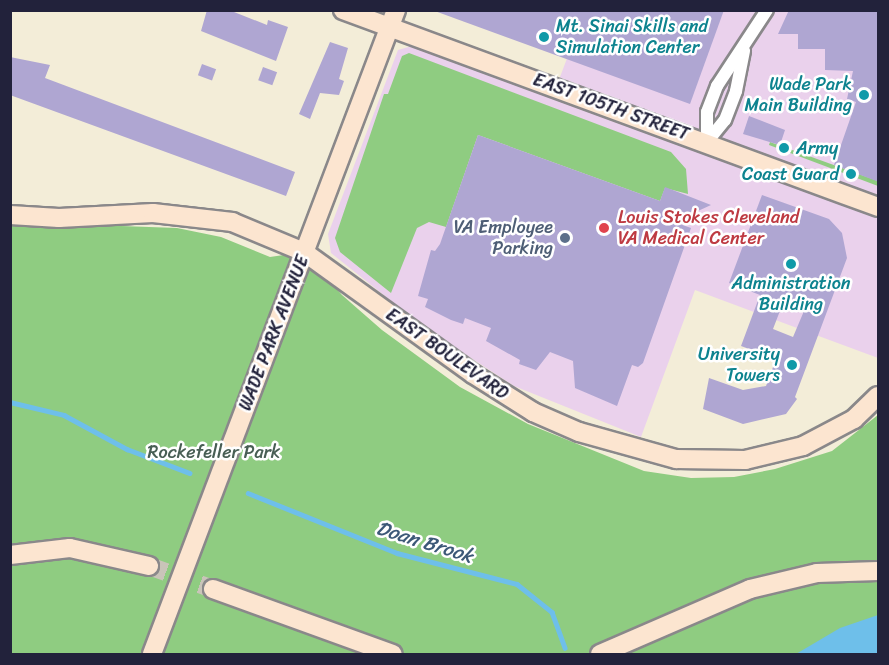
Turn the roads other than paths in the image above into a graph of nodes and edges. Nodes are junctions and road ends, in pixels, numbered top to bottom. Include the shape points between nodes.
1 (343, 10) edge
2 (767, 10) edge
3 (392, 19) edge
4 (744, 51) junction
5 (707, 142) junction
6 (879, 207) edge
7 (10, 215) edge
8 (304, 252) junction
9 (879, 396) edge
10 (10, 555) edge
11 (149, 566) tunnel mouth
12 (879, 571) edge
13 (213, 589) tunnel mouth
14 (152, 654) edge
15 (393, 654) edge
16 (600, 654) edge

1 - 3 street, EAST 105TH STREET
2 - 4 street
3 - 5 street, EAST 105TH STREET
3 - 8 street, WADE PARK AVENUE
4 - 5 street via 725,120
4 - 5 street via 717,86 707,112
5 - 6 street, EAST 105TH STREET
7 - 8 street, EAST BOULEVARD via 59,218 183,214 232,222
8 - 9 street, EAST BOULEVARD via 473,374 533,412 643,452 692,462 772,455 828,435
8 - 14 street, WADE PARK AVENUE
10 - 11 street via 70,548
12 - 16 street via 816,573 750,589
13 - 15 street

